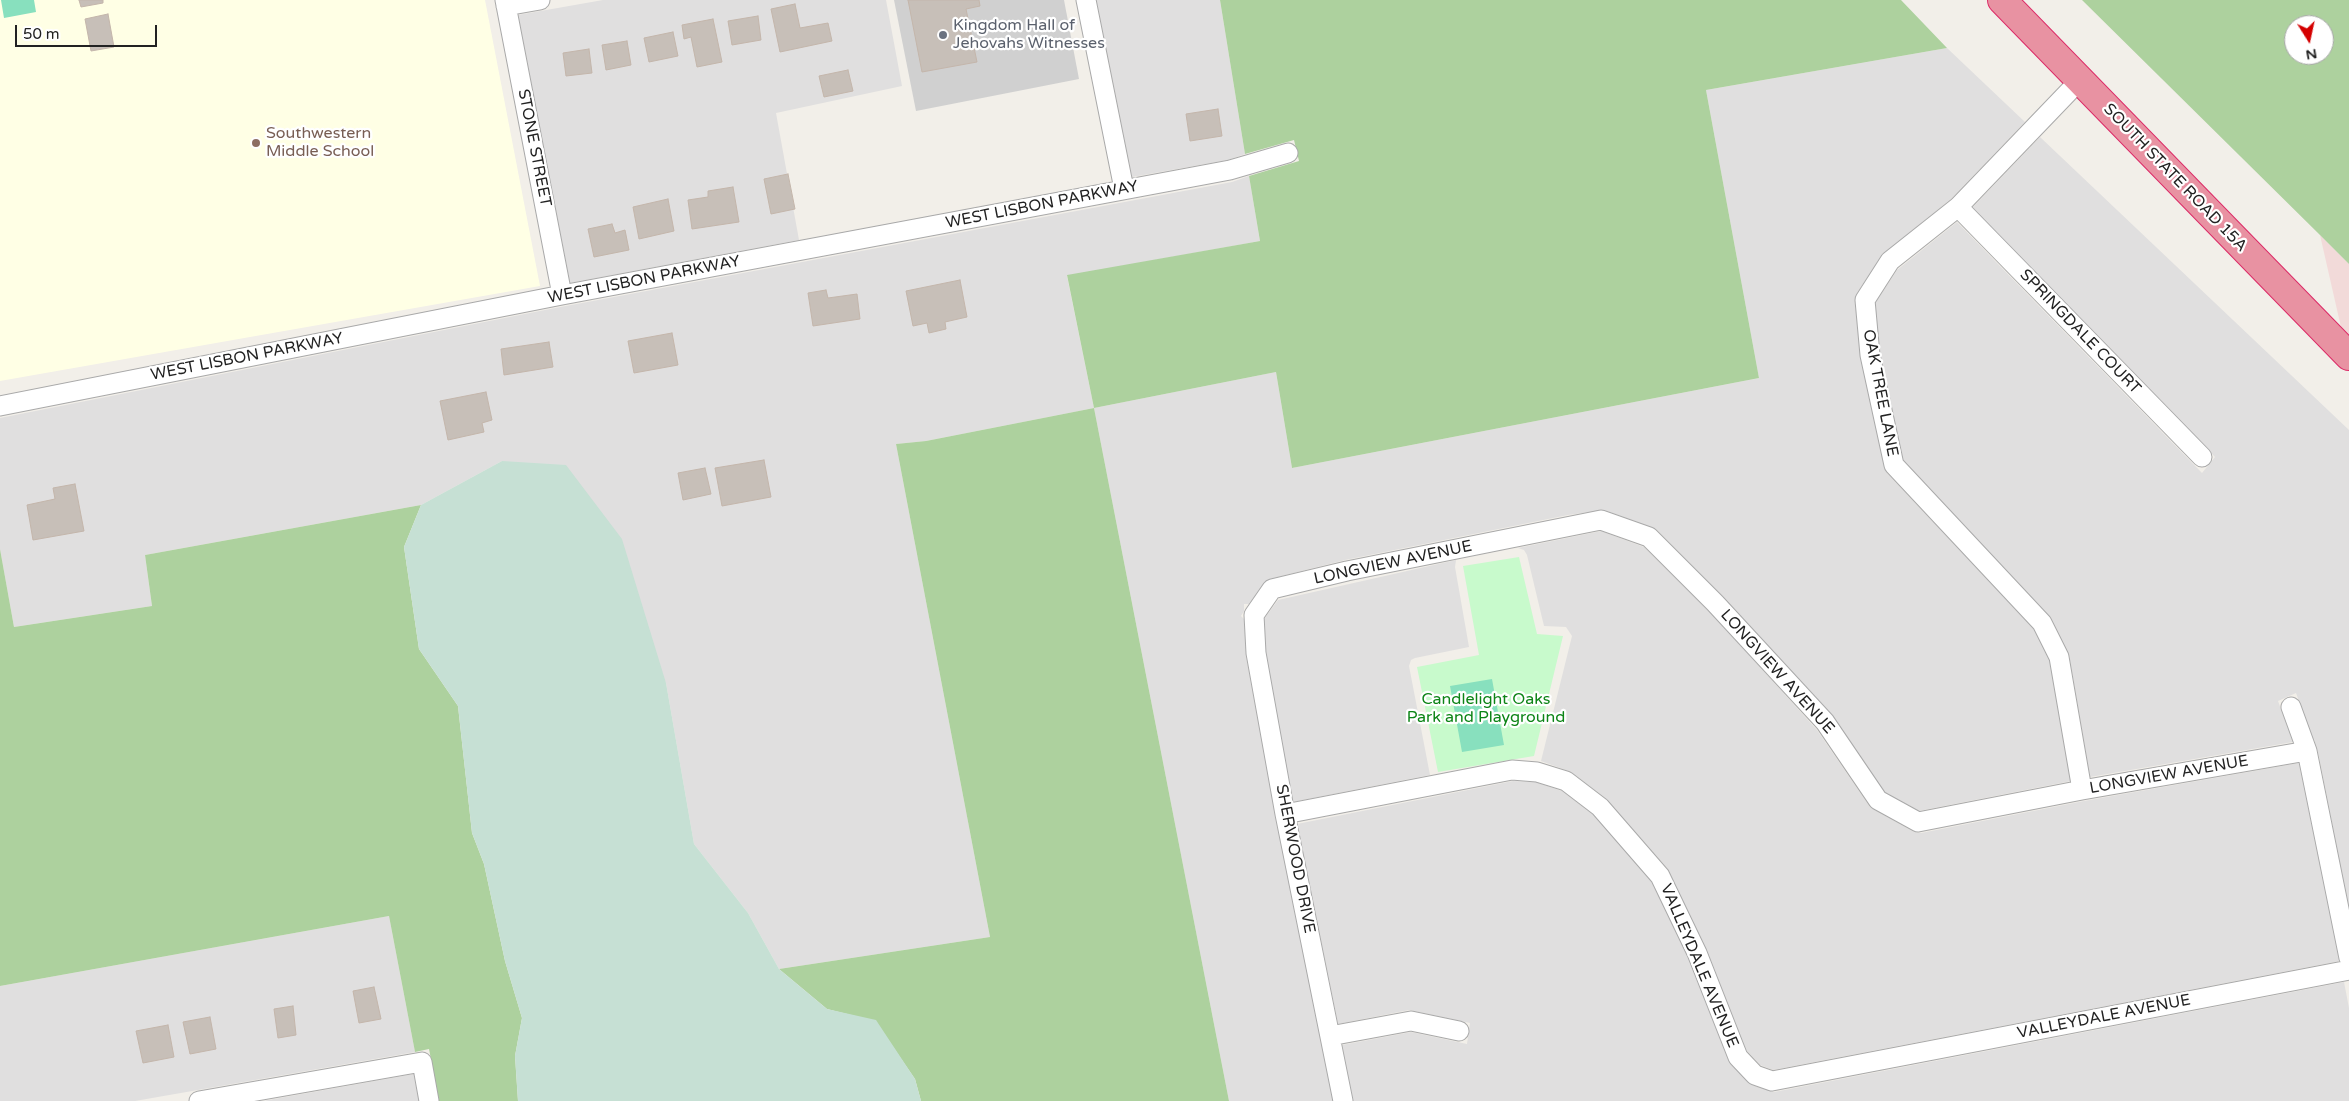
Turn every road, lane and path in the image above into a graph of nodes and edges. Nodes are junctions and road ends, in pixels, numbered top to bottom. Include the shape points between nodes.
1 (540, 0) edge
2 (1086, 0) edge
3 (2002, 0) edge
4 (506, 3) edge
5 (2080, 80) junction
6 (1288, 153) dead end
7 (1124, 189) junction
8 (1958, 207) junction
9 (562, 295) junction
10 (2349, 356) edge
11 (0, 406) edge
12 (2202, 457) dead end
13 (1254, 615) joint
14 (2291, 708) dead end
15 (2307, 751) junction
16 (2082, 790) junction
17 (1285, 814) junction
18 (2349, 958) edge
19 (2349, 970) edge
20 (1459, 1031) dead end
21 (1330, 1036) junction
22 (199, 1101) edge
23 (429, 1101) edge
24 (1343, 1101) edge

1 - 4 street
2 - 7 street
3 - 5 highway, SOUTH STATE ROAD 15A
4 - 9 street, STONE STREET
5 - 8 street, OAK TREE LANE
5 - 10 highway, SOUTH STATE ROAD 15A
6 - 7 street, WEST LISBON PARKWAY via 1230,170
7 - 9 street, WEST LISBON PARKWAY
8 - 12 street, SPRINGDALE COURT
8 - 16 street, OAK TREE LANE via 1890,262 1865,300 1870,356 1894,465 2042,624 2055,649 2064,680
9 - 11 street, WEST LISBON PARKWAY
13 - 16 street, LONGVIEW AVENUE via 1272,589 1601,520 1649,537 1715,603 1825,722 1878,800 1918,822
13 - 17 street, SHERWOOD DRIVE via 1256,653
14 - 15 street
15 - 16 street, LONGVIEW AVENUE
15 - 18 street
17 - 19 street, VALLEYDALE AVENUE via 1512,770 1537,772 1566,781 1600,807 1660,876 1697,953 1738,1057 1755,1075 1772,1081
17 - 21 street, SHERWOOD DRIVE
20 - 21 street via 1410,1021
21 - 24 street, SHERWOOD DRIVE
22 - 23 street via 422,1062

